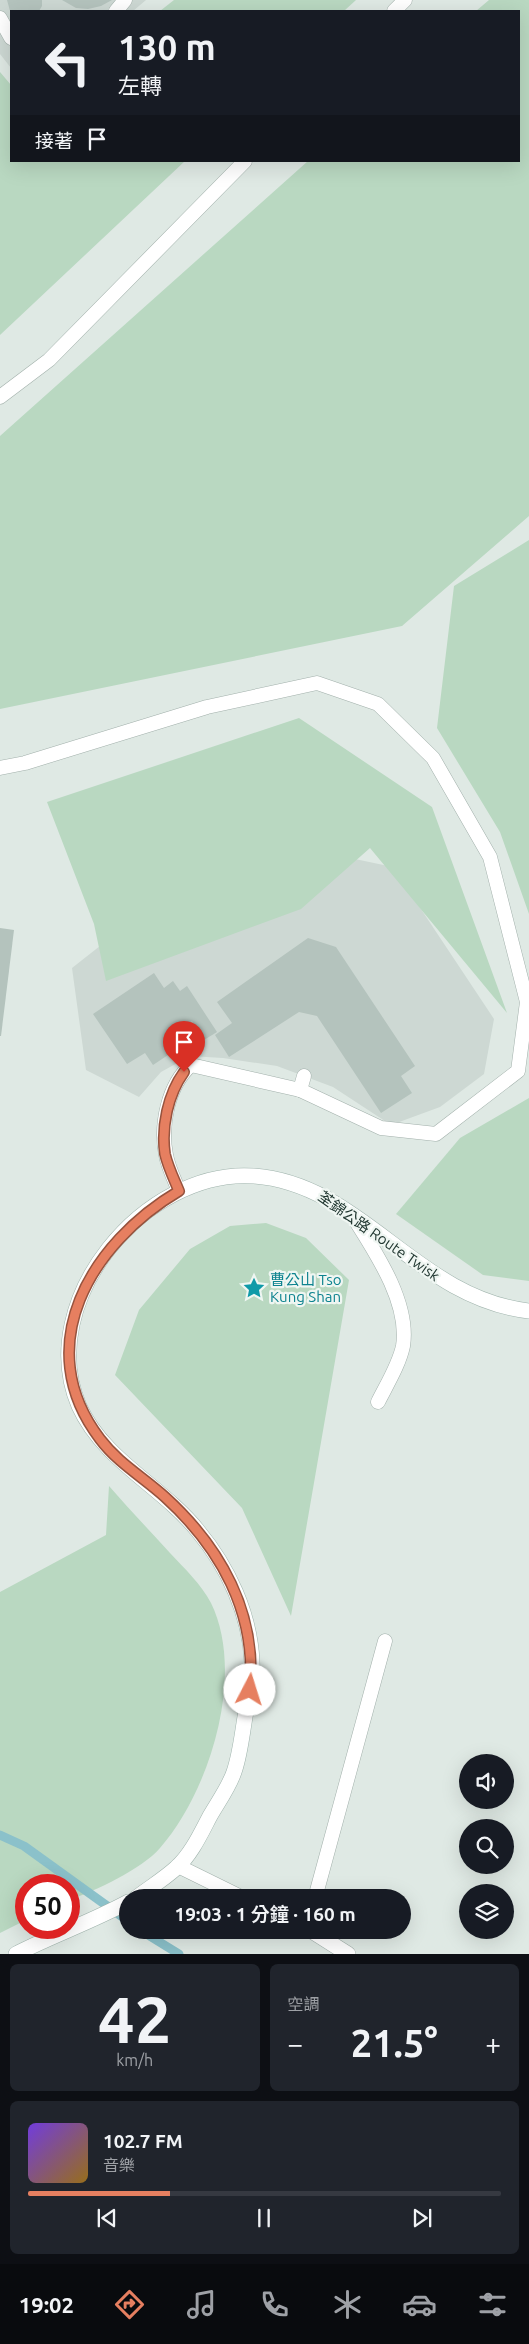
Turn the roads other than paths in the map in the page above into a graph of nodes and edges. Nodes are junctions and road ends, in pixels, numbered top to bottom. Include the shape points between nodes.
1 (126, 0) edge
2 (405, 0) edge
3 (117, 10) edge
4 (395, 10) edge
5 (0, 18) edge
6 (10, 36) edge
7 (244, 162) edge
8 (0, 397) edge
9 (0, 768) edge
10 (179, 1191) junction
11 (351, 1213) junction
12 (529, 1311) edge
13 (378, 1402) dead end
14 (385, 1642) dead end
15 (178, 1866) junction
16 (147, 1889) edge
17 (225, 1889) edge
18 (317, 1889) edge
19 (119, 1907) edge
20 (324, 1939) edge
21 (16, 1954) edge
22 (348, 1954) edge

1 - 3 lane
2 - 4 lane
5 - 6 lane
7 - 8 lane via 49,360
9 - 10 lane via 207,707 317,683 378,704 433,758 490,857 527,1002 518,1071 436,1134 381,1128 302,1083 191,1065 173,1090 165,1122 165,1154
10 - 11 main road, 荃錦公路 Route Twisk via 228,1176 270,1178 312,1190
10 - 15 main road, 荃錦公路 Route Twisk via 135,1222 101,1262 78,1301 68,1346 73,1387 89,1423 114,1455 165,1496 197,1529 225,1569 235,1589 245,1624 252,1661 250,1690 234,1772
11 - 12 main road, 荃錦公路 Route Twisk via 452,1286 495,1304
11 - 13 lane via 386,1274 403,1328 400,1358
14 - 18 lane
15 - 16 main road, 荃錦公路 Route Twisk
15 - 17 lane
19 - 21 main road via 60,1931
20 - 22 main road

